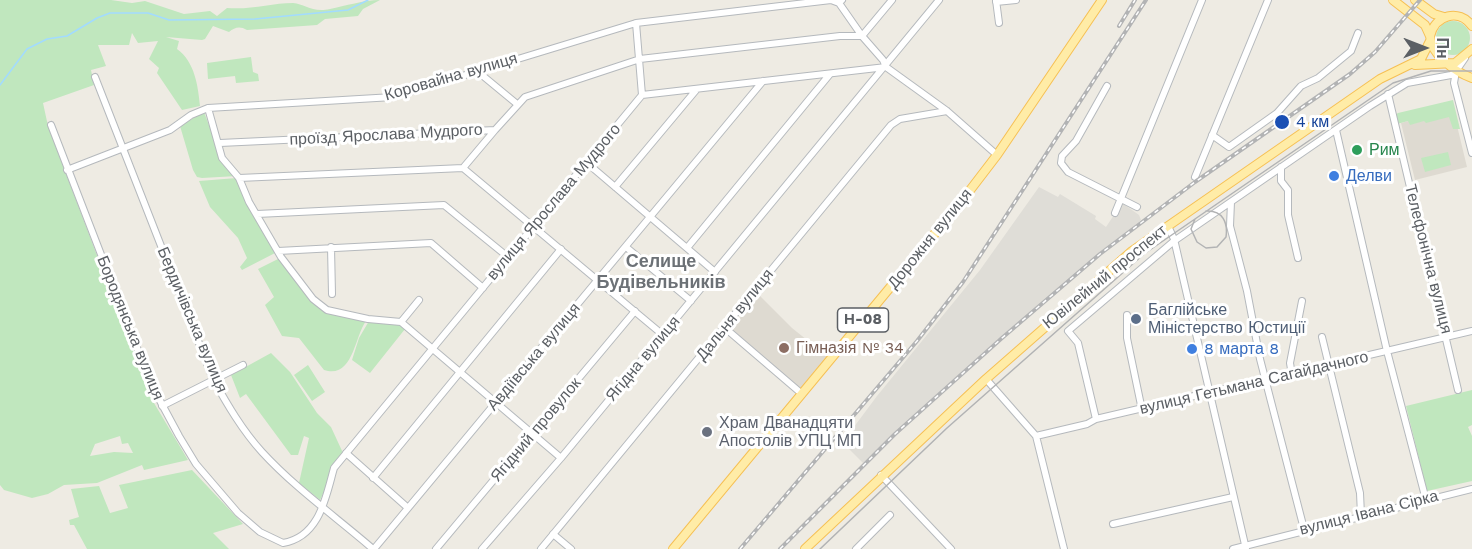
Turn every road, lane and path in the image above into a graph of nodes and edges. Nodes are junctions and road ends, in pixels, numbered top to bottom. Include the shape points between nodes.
1 (892, 0) edge
2 (939, 0) edge
3 (1016, 0) edge
4 (1102, 0) edge
5 (1202, 0) edge
6 (1268, 0) edge
7 (1393, 0) edge
8 (1415, 0) edge
9 (996, 1) edge
10 (841, 2) edge
11 (1444, 17) junction
12 (636, 23) junction
13 (999, 23) dead end
14 (1472, 24) edge
15 (1358, 33) dead end
16 (862, 36) junction
17 (1430, 39) junction
18 (1469, 53) edge
19 (1438, 55) junction
20 (640, 59) junction
21 (1449, 63) junction
22 (1412, 65) junction
23 (886, 67) junction
24 (477, 71) junction
25 (1456, 71) junction
26 (830, 74) junction
27 (95, 77) dead end
28 (1472, 78) edge
29 (763, 81) junction
30 (1107, 86) dead end
31 (697, 89) junction
32 (642, 94) junction
33 (1388, 94) junction
34 (517, 104) junction
35 (208, 108) junction
36 (947, 111) junction
37 (51, 125) dead end
38 (495, 130) junction
39 (1336, 130) junction
40 (1212, 135) junction
41 (220, 143) junction
42 (122, 149) junction
43 (1472, 153) edge
44 (997, 155) junction
45 (587, 163) junction
46 (1281, 167) junction
47 (463, 168) junction
48 (66, 170) junction
49 (1195, 177) dead end
50 (239, 178) junction
51 (615, 187) junction
52 (1120, 198) junction
53 (1232, 201) junction
54 (1137, 207) dead end
55 (1115, 213) dead end
56 (257, 214) junction
57 (651, 217) junction
58 (534, 226) junction
59 (1168, 226) junction
60 (1174, 241) junction
61 (331, 247) junction
62 (626, 247) junction
63 (687, 248) junction
64 (561, 249) junction
65 (278, 251) junction
66 (508, 257) junction
67 (1298, 258) dead end
68 (715, 272) junction
69 (598, 280) junction
70 (483, 288) junction
71 (332, 294) dead end
72 (419, 300) dead end
73 (691, 301) junction
74 (1302, 301) dead end
75 (635, 311) junction
76 (1127, 315) dead end
77 (401, 322) junction
78 (724, 328) junction
79 (1472, 331) edge
80 (663, 335) junction
81 (1322, 337) dead end
82 (1447, 337) junction
83 (433, 348) junction
84 (1387, 351) junction
85 (243, 365) dead end
86 (1329, 366) junction
87 (460, 372) junction
88 (1292, 375) junction
89 (213, 379) junction
90 (986, 379) junction
91 (1267, 381) junction
92 (1458, 390) dead end
93 (802, 394) junction
94 (1209, 395) junction
95 (496, 403) junction
96 (162, 406) junction
97 (1142, 410) junction
98 (1096, 419) junction
99 (534, 434) junction
100 (1036, 436) junction
101 (346, 453) junction
102 (561, 458) junction
103 (881, 475) junction
104 (373, 478) junction
105 (1472, 489) edge
106 (1233, 497) junction
107 (1426, 500) junction
108 (324, 506) junction
109 (408, 508) junction
110 (890, 515) dead end
111 (1361, 515) junction
112 (1113, 524) dead end
113 (1304, 529) junction
114 (553, 534) junction
115 (1245, 547) edge
116 (373, 549) edge
117 (436, 549) edge
118 (482, 549) edge
119 (541, 549) edge
120 (571, 549) edge
121 (673, 549) edge
122 (805, 549) edge
123 (856, 549) edge
124 (951, 549) edge
125 (1064, 549) edge
126 (1233, 549) edge

1 - 16 street
2 - 23 street, Ягідна вулиця
3 - 9 street
4 - 44 main road, Дорожня вулиця / Н-08
5 - 52 street
6 - 40 street
7 - 17 main road via 1425,25
8 - 11 main road
9 - 13 street
10 - 12 street, Коровайна вулиця via 831,0
10 - 16 street
11 - 14 main road via 1462,17
11 - 17 main road, Ювілейний проспект via 1434,24
12 - 20 street
12 - 24 street, Коровайна вулиця
15 - 40 street via 1351,51 1318,78 1301,86 1277,113 1229,147
16 - 20 street, проїзд Ярослава Мудрого
16 - 23 street
17 - 19 main road
17 - 22 main road, Ювілейний проспект via 1425,54
18 - 19 main road via 1451,60
18 - 21 main road
18 - 25 street
19 - 21 main road
20 - 32 street
20 - 34 street, проїзд Ярослава Мудрого via 525,97
21 - 22 main road
21 - 25 main road
22 - 59 main road, Ювілейний проспект via 1380,79
23 - 26 street
23 - 36 street
23 - 68 street, Ягідна вулиця
24 - 34 street
24 - 35 street, Коровайна вулиця via 393,97
25 - 28 main road
25 - 33 street via 1418,79
25 - 43 street via 1455,83
26 - 29 street
26 - 63 street
27 - 42 street, Бердичівська вулиця
29 - 31 street
29 - 57 street, Авдіївська вулиця
30 - 52 street via 1061,163 1068,172
31 - 32 street
31 - 51 street
32 - 45 street, вулиця Ярослава Мудрого
33 - 39 street
33 - 82 street, Телефонічна вулиця
34 - 38 street, проїзд Ярослава Мудрого
35 - 41 street
35 - 42 street, Коровайна вулиця via 170,130
36 - 44 street
36 - 78 street, Дальня вулиця via 891,124
37 - 48 street, Бородянська вулиця
38 - 41 street, проїзд Ярослава Мудрого
38 - 47 street
39 - 46 street
39 - 84 street
40 - 49 street
41 - 50 street via 222,158
42 - 48 street, Коровайна вулиця
42 - 89 street, Бердичівська вулиця
44 - 93 main road, Дорожня вулиця / Н-08
45 - 51 street
45 - 58 street, вулиця Ярослава Мудрого
46 - 53 street
46 - 67 street
47 - 50 street
47 - 58 street
48 - 96 street, Бородянська вулиця
50 - 56 street
51 - 57 street
52 - 54 street
52 - 55 street
53 - 60 street
53 - 91 street via 1230,226
56 - 65 street
56 - 66 street via 444,205
57 - 62 street, Авдіївська вулиця
57 - 63 street
58 - 64 street
58 - 66 street, вулиця Ярослава Мудрого
59 - 60 street
59 - 90 main road, Ювілейний проспект via 1111,269
60 - 94 street
60 - 98 street via 1068,331 1078,343
61 - 65 street
61 - 70 street via 431,243
61 - 71 street
62 - 69 street, Авдіївська вулиця
62 - 73 street
63 - 68 street
64 - 69 street
64 - 87 street
65 - 77 street via 320,307 368,319
66 - 70 street, вулиця Ярослава Мудрого
68 - 73 street, Ягідна вулиця
69 - 75 street
69 - 95 street, Авдіївська вулиця
70 - 83 street, вулиця Ярослава Мудрого
72 - 77 street
73 - 80 street, Ягідна вулиця
74 - 88 street via 1290,363
75 - 80 street
75 - 99 street, Ягідний провулок
76 - 97 street via 1127,338
77 - 83 street
78 - 93 street
78 - 114 street, Дальня вулиця
79 - 82 street, вулиця Гетьмана Сагайдачного
80 - 102 street, Ягідна вулиця
81 - 86 street
82 - 84 street, вулиця Гетьмана Сагайдачного
82 - 92 street, Телефонічна вулиця
83 - 87 street
83 - 101 street, вулиця Ярослава Мудрого
84 - 86 street, вулиця Гетьмана Сагайдачного
84 - 107 street
85 - 89 street
86 - 88 street, вулиця Гетьмана Сагайдачного
86 - 111 street via 1360,493
87 - 95 street
87 - 104 street
88 - 91 street, вулиця Гетьмана Сагайдачного
89 - 96 street
89 - 108 street, Бердичівська вулиця via 261,451
90 - 100 street
90 - 103 main road, Ювілейний проспект
91 - 94 street, вулиця Гетьмана Сагайдачного
91 - 113 street
93 - 121 main road, Дорожня вулиця / Н-08
94 - 97 street, вулиця Гетьмана Сагайдачного
94 - 106 street
95 - 99 street
95 - 109 street, Авдіївська вулиця
96 - 108 street, Бородянська вулиця via 196,464 260,532 287,542 318,519
97 - 98 street, вулиця Гетьмана Сагайдачного
98 - 100 street, вулиця Гетьмана Сагайдачного
99 - 102 street
99 - 117 street, Ягідний провулок
100 - 125 street
101 - 104 street
101 - 108 street, вулиця Ярослава Мудрого via 334,468
102 - 118 street, Ягідна вулиця
103 - 122 main road, Ювілейний проспект
103 - 124 street
104 - 109 street
105 - 107 street, вулиця Івана Сірка
106 - 112 street
106 - 115 street
107 - 111 street, вулиця Івана Сірка
108 - 116 street, Бердичівська вулиця
109 - 116 street, Авдіївська вулиця
110 - 123 street
111 - 113 street, вулиця Івана Сірка
113 - 115 street, вулиця Івана Сірка
114 - 119 street, Дальня вулиця
114 - 120 street
115 - 126 street, вулиця Івана Сірка

